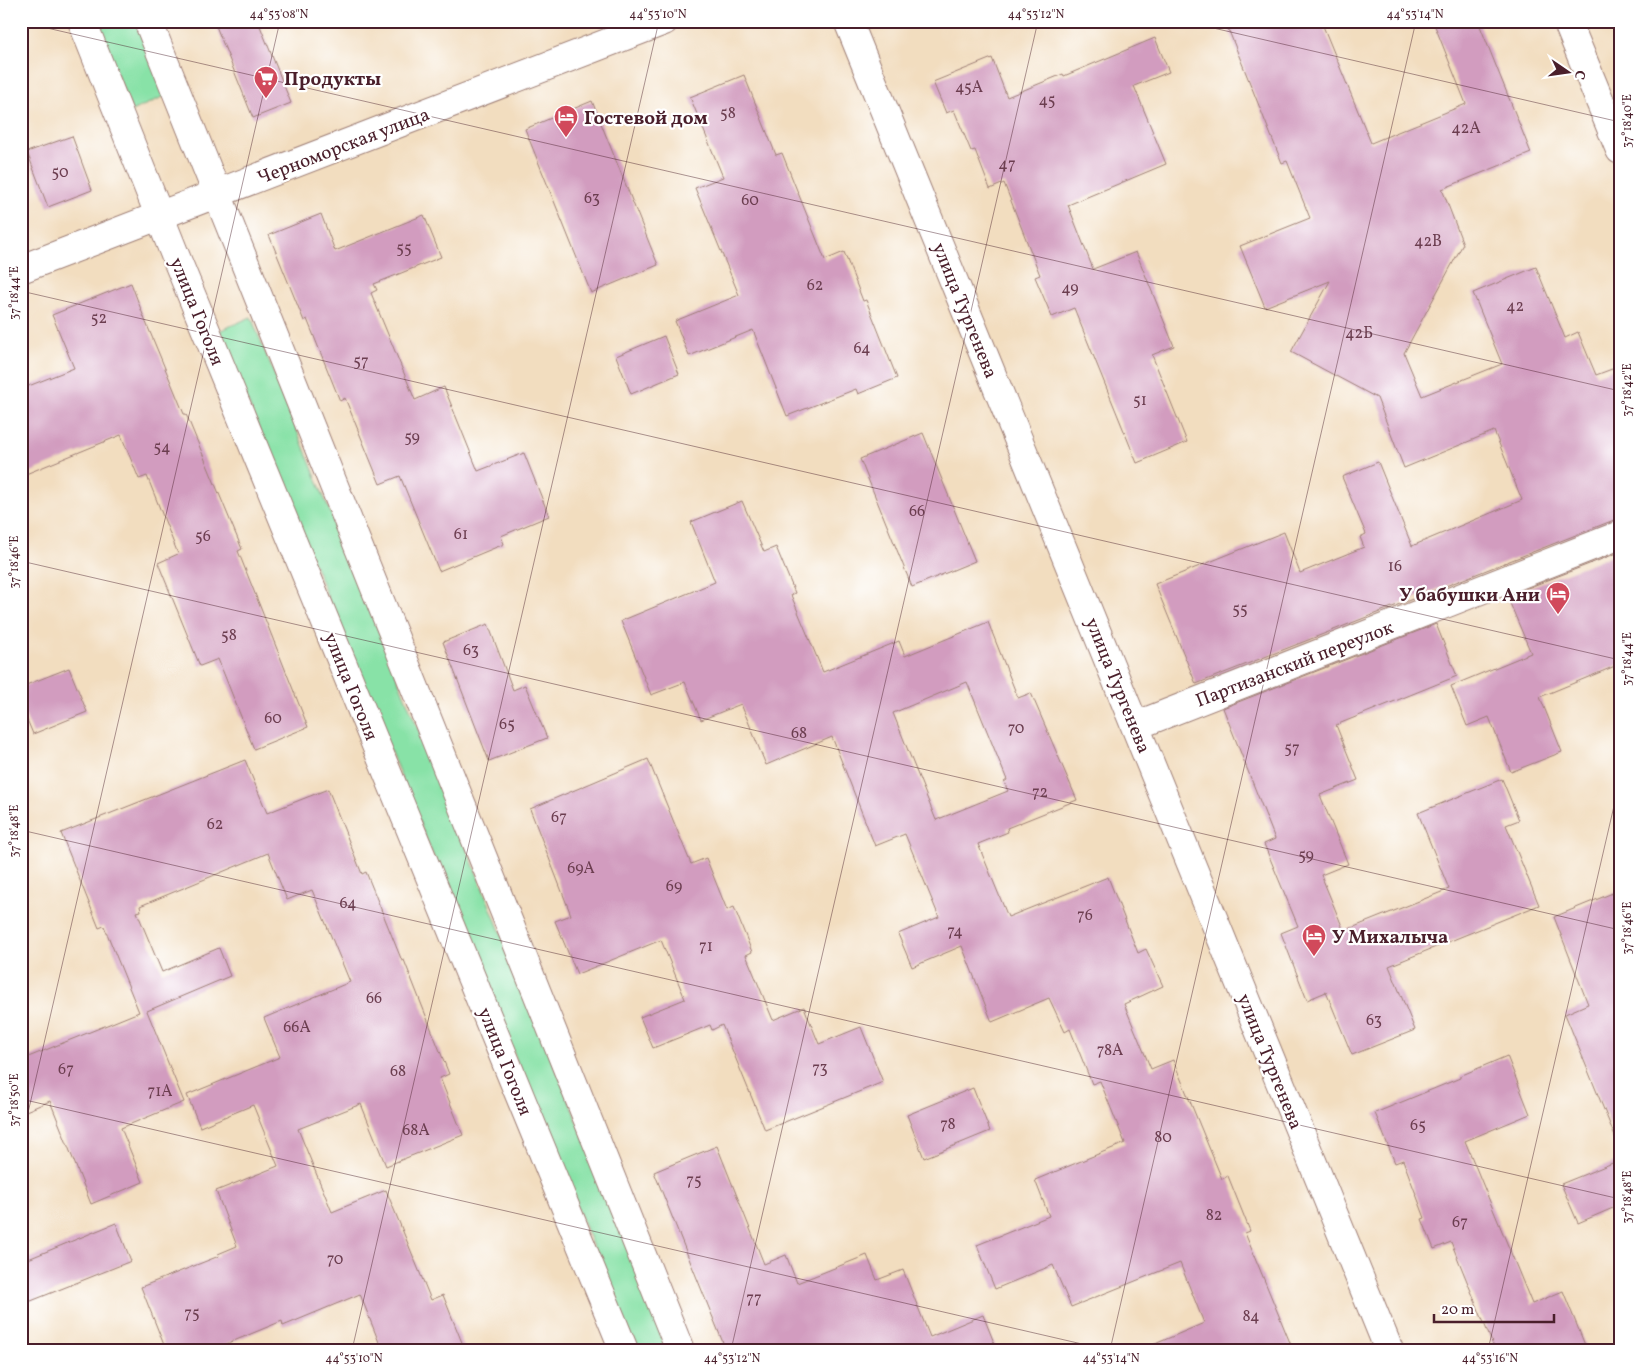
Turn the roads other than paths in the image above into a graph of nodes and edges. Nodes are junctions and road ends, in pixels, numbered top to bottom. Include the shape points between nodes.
1 (82, 21) edge
2 (148, 21) edge
3 (664, 21) edge
4 (848, 21) edge
5 (1567, 21) edge
6 (1620, 150) edge
7 (218, 193) junction
8 (159, 216) junction
9 (21, 269) edge
10 (1620, 536) edge
11 (1135, 726) junction
12 (624, 1350) edge
13 (680, 1350) edge
14 (1389, 1350) edge

1 - 8 street, улица Гоголя
2 - 7 street
3 - 7 street, Черноморская улица
4 - 11 street, улица Тургенева
5 - 6 street
7 - 8 street, Черноморская улица
7 - 13 street
8 - 9 street, Черноморская улица
8 - 12 street, улица Гоголя
10 - 11 street, Партизанский переулок
11 - 14 street, улица Тургенева

